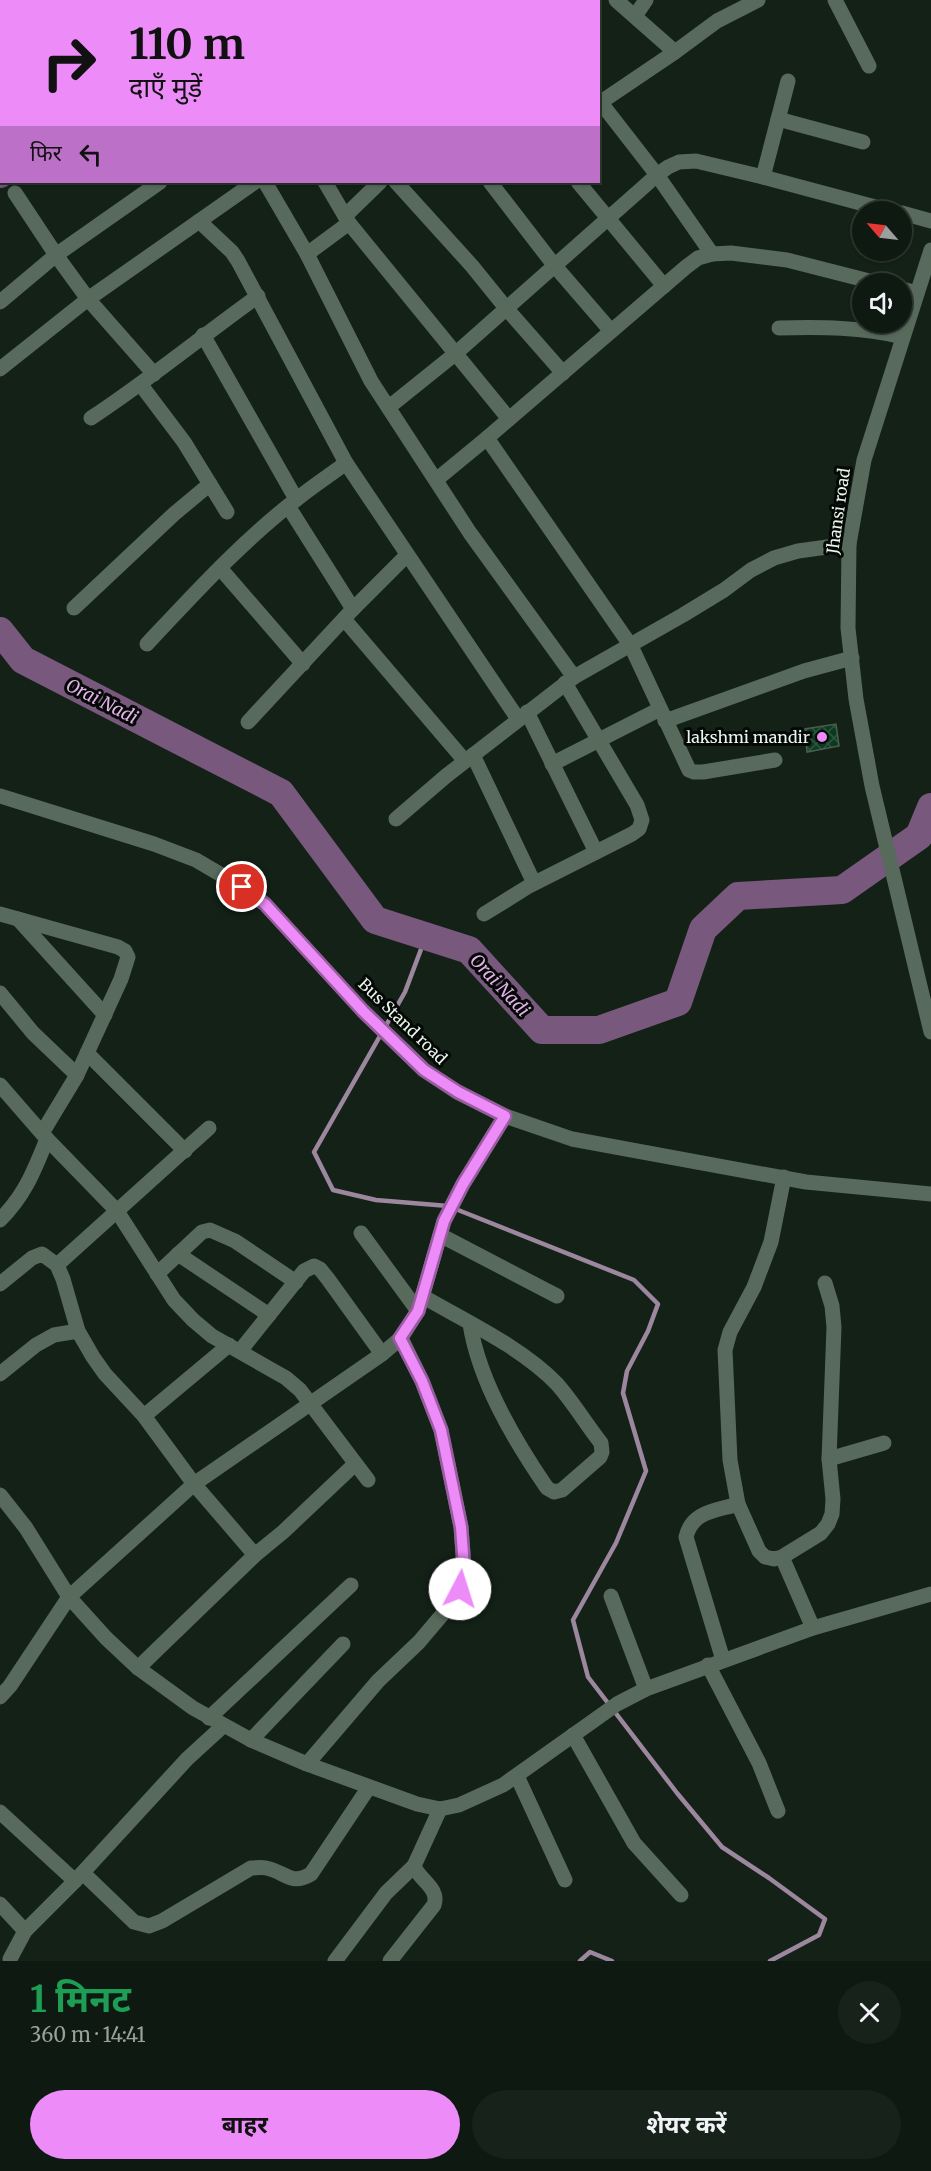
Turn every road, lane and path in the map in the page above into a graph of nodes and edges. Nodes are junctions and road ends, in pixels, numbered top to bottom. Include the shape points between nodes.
1 (616, 0) edge
2 (646, 0) edge
3 (758, 0) edge
4 (835, 0) edge
5 (635, 16) junction
6 (675, 52) junction
7 (869, 66) dead end
8 (788, 81) dead end
9 (600, 100) edge
10 (778, 119) junction
11 (863, 142) dead end
12 (657, 175) junction
13 (763, 177) junction
14 (159, 183) edge
15 (254, 183) edge
16 (266, 183) edge
17 (326, 183) edge
18 (379, 183) edge
19 (397, 183) edge
20 (491, 183) edge
21 (579, 183) edge
22 (15, 193) dead end
23 (853, 201) edge
24 (912, 216) edge
25 (608, 218) junction
26 (347, 220) junction
27 (199, 221) junction
28 (931, 221) edge
29 (931, 250) edge
30 (307, 254) junction
31 (712, 254) junction
32 (56, 255) junction
33 (554, 264) junction
34 (852, 277) edge
35 (664, 286) junction
36 (912, 291) edge
37 (917, 292) junction
38 (258, 296) junction
39 (88, 299) junction
40 (0, 302) edge
41 (506, 308) junction
42 (779, 328) dead end
43 (611, 331) junction
44 (203, 335) junction
45 (903, 337) junction
46 (455, 354) junction
47 (0, 369) edge
48 (563, 373) junction
49 (154, 374) junction
50 (141, 385) junction
51 (389, 407) junction
52 (91, 418) dead end
53 (509, 419) junction
54 (487, 438) junction
55 (346, 464) junction
56 (436, 480) junction
57 (210, 484) junction
58 (292, 503) junction
59 (227, 512) dead end
60 (849, 544) junction
61 (407, 555) junction
62 (220, 568) junction
63 (75, 608) dead end
64 (349, 614) junction
65 (147, 644) dead end
66 (631, 646) junction
67 (852, 658) junction
68 (303, 663) junction
69 (570, 680) junction
70 (522, 715) junction
71 (663, 715) junction
72 (248, 722) dead end
73 (599, 741) junction
74 (469, 758) junction
75 (775, 760) dead end
76 (552, 764) junction
77 (0, 796) edge
78 (396, 819) dead end
79 (596, 852) junction
80 (534, 883) junction
81 (0, 914) edge
82 (484, 914) dead end
83 (18, 919) junction
84 (0, 993) edge
85 (105, 1015) junction
86 (931, 1032) edge
87 (87, 1053) junction
88 (77, 1075) junction
89 (0, 1085) edge
90 (505, 1116) junction
91 (209, 1128) dead end
92 (44, 1136) junction
93 (185, 1151) junction
94 (784, 1178) junction
95 (931, 1194) edge
96 (117, 1211) junction
97 (0, 1220) edge
98 (442, 1228) junction
99 (361, 1233) dead end
100 (178, 1254) junction
101 (57, 1264) junction
102 (157, 1274) junction
103 (296, 1282) junction
104 (825, 1283) dead end
105 (0, 1284) edge
106 (557, 1296) dead end
107 (420, 1304) junction
108 (269, 1315) junction
109 (470, 1324) junction
110 (78, 1330) junction
111 (400, 1338) junction
112 (234, 1348) junction
113 (382, 1354) junction
114 (0, 1374) edge
115 (311, 1403) junction
116 (144, 1416) junction
117 (884, 1443) dead end
118 (829, 1460) junction
119 (355, 1464) junction
120 (368, 1480) dead end
121 (194, 1484) junction
122 (0, 1495) edge
123 (738, 1504) junction
124 (255, 1555) junction
125 (782, 1557) junction
126 (351, 1585) dead end
127 (931, 1594) edge
128 (611, 1596) dead end
129 (69, 1597) junction
130 (813, 1628) junction
131 (343, 1644) dead end
132 (716, 1663) junction
133 (138, 1668) junction
134 (646, 1689) junction
135 (0, 1697) edge
136 (216, 1722) junction
137 (573, 1735) junction
138 (250, 1740) junction
139 (307, 1764) junction
140 (517, 1776) junction
141 (369, 1787) junction
142 (440, 1809) junction
143 (778, 1811) dead end
144 (0, 1812) edge
145 (414, 1866) junction
146 (79, 1877) junction
147 (565, 1880) dead end
148 (681, 1895) dead end
149 (0, 1905) edge
150 (25, 1931) junction
151 (12, 1960) edge
152 (335, 1961) edge
153 (390, 1961) edge

1 - 5 street
2 - 5 street
3 - 6 street via 717,21
4 - 7 street
5 - 6 street
6 - 9 street
8 - 10 street
9 - 12 street
10 - 11 street
10 - 13 street
12 - 13 street via 679,162 696,161
12 - 25 street
12 - 31 street
13 - 23 street
14 - 32 street
15 - 27 street
16 - 30 street
17 - 26 street
18 - 26 street
19 - 41 street
20 - 33 street
21 - 25 street
22 - 32 street
24 - 28 street
25 - 33 street
25 - 35 street
26 - 30 street
26 - 46 street
27 - 38 street via 232,252
27 - 39 street
29 - 37 street, Jhansi road
30 - 51 street via 371,381
31 - 34 street via 787,260
31 - 35 street via 698,258
32 - 39 street
32 - 40 street
33 - 41 street
33 - 43 street
35 - 43 street
36 - 37 street
37 - 45 street, Jhansi road
38 - 44 street
38 - 55 street
39 - 47 street
39 - 49 street
41 - 46 street
41 - 48 street
42 - 45 street via 839,327
43 - 48 street
44 - 49 street
44 - 58 street
45 - 60 street, Jhansi road via 864,460
46 - 51 street
46 - 53 street
48 - 53 street
49 - 50 street
50 - 52 street
50 - 57 street
51 - 56 street
53 - 54 street
54 - 56 street
54 - 66 street
55 - 58 street
55 - 61 street
56 - 69 street
57 - 59 street
57 - 63 street
58 - 62 street
58 - 64 street
60 - 66 street via 774,558
60 - 67 street, Jhansi road via 848,628
61 - 64 street
61 - 70 street
62 - 65 street
62 - 68 street
64 - 68 street
64 - 74 street
66 - 69 street
66 - 71 street
67 - 71 street
67 - 86 street, Jhansi road via 872,786
68 - 72 street
69 - 70 street
69 - 73 street
70 - 74 street
70 - 76 street
71 - 73 street
71 - 75 street via 689,770
73 - 76 street
73 - 79 street via 642,819 639,829
74 - 78 street
74 - 80 street
76 - 79 street
77 - 90 street, Bus Stand road via 154,844 206,865 242,887 265,904 363,1011 424,1070
79 - 80 street
80 - 82 street
81 - 83 street
83 - 85 street
83 - 85 street via 125,951 126,965
84 - 88 street via 33,1033
85 - 87 street
87 - 88 street
87 - 93 street
88 - 92 street
89 - 92 street
90 - 94 street, Bus Stand road via 572,1139
90 - 98 street via 463,1184
91 - 93 street
92 - 96 street
92 - 97 street via 27,1187
93 - 96 street
94 - 95 street, Bus Stand road
94 - 123 street via 771,1242 725,1350 730,1460
96 - 101 street
96 - 102 street
98 - 106 street
98 - 107 street
99 - 107 street
100 - 102 street
100 - 103 street via 202,1232 210,1230 235,1241
100 - 108 street
101 - 105 street via 42,1254
101 - 110 street
102 - 112 street via 193,1320
103 - 108 street
103 - 113 street via 309,1267 320,1269
104 - 118 street via 834,1328
107 - 109 street
107 - 111 street
108 - 112 street
109 - 109 street via 537,1366 557,1384 601,1443 600,1457 562,1491 547,1488 511,1430 482,1369
110 - 114 street via 45,1340
110 - 116 street via 105,1374
111 - 113 street
111 - 139 street via 441,1430 461,1527 464,1567 460,1589 419,1642 378,1681
112 - 115 street via 286,1378
112 - 116 street
113 - 115 street
115 - 119 street
115 - 121 street
116 - 121 street
117 - 118 street
118 - 125 street via 834,1499 828,1524
119 - 120 street
119 - 124 street
121 - 124 street
121 - 129 street
122 - 129 street via 26,1528
123 - 125 street via 759,1551 765,1557
123 - 132 street via 693,1520 686,1537
124 - 133 street
125 - 130 street
126 - 136 street
127 - 130 street
128 - 134 street
129 - 133 street
129 - 135 street
130 - 132 street
131 - 138 street
132 - 134 street
132 - 143 street
133 - 136 street
134 - 137 street
136 - 138 street
136 - 146 street
137 - 140 street
137 - 148 street via 634,1843
138 - 139 street
139 - 141 street
140 - 142 street
140 - 147 street
141 - 142 street
141 - 146 street via 311,1875 301,1881 265,1868 251,1869 149,1926 134,1922
142 - 145 street
144 - 146 street
145 - 152 street via 386,1893
145 - 153 street via 436,1898
146 - 150 street
149 - 150 street
150 - 151 street

